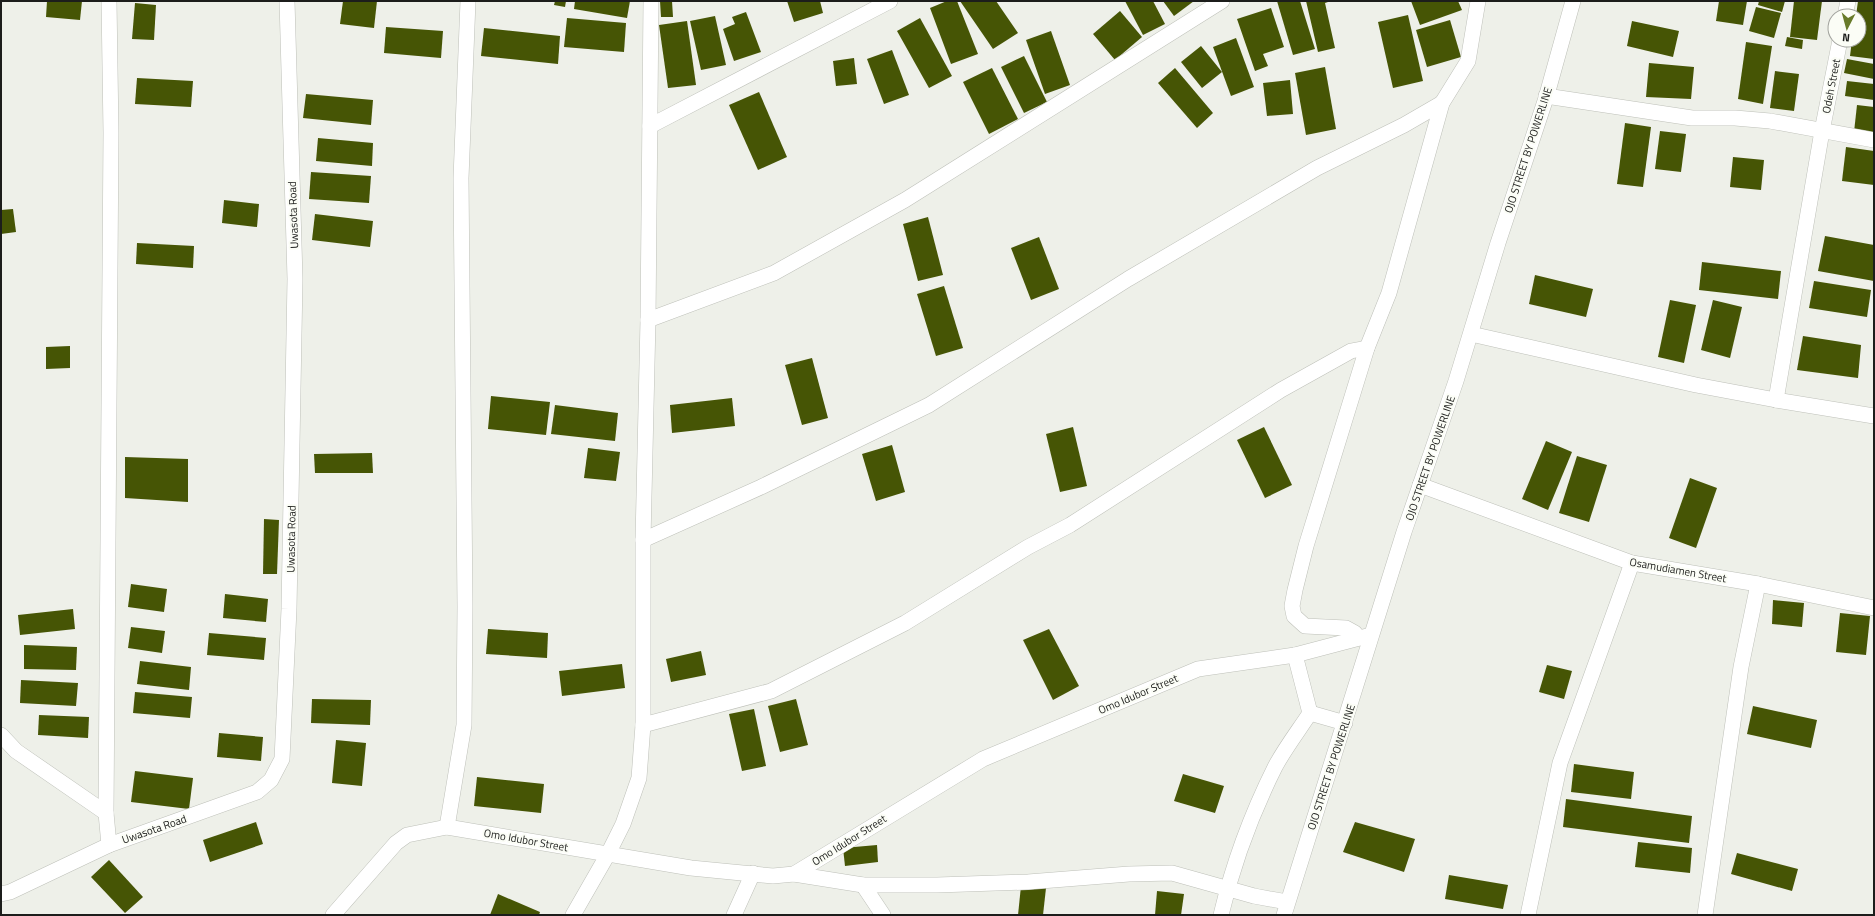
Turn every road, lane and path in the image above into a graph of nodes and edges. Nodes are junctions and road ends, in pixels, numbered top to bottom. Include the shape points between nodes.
1 (109, 1) edge
2 (287, 1) edge
3 (468, 1) edge
4 (651, 1) edge
5 (890, 1) edge
6 (1222, 1) edge
7 (1478, 1) edge
8 (1573, 1) edge
9 (1838, 48) edge
10 (1546, 96) junction
11 (1442, 103) junction
12 (650, 126) junction
13 (1822, 131) junction
14 (1874, 140) edge
15 (648, 320) junction
16 (1471, 334) junction
17 (1367, 348) junction
18 (1776, 400) junction
19 (1874, 416) edge
20 (1420, 486) junction
21 (643, 540) junction
22 (1632, 563) junction
23 (1758, 584) junction
24 (1874, 608) edge
25 (1365, 637) junction
26 (1295, 655) junction
27 (1310, 713) junction
28 (1345, 723) junction
29 (643, 725) junction
30 (1, 735) edge
31 (106, 813) junction
32 (447, 827) junction
33 (109, 845) junction
34 (608, 854) junction
35 (753, 873) junction
36 (794, 874) junction
37 (862, 885) junction
38 (1227, 888) junction
39 (1, 894) edge
40 (1286, 909) edge
41 (333, 915) edge
42 (573, 915) edge
43 (734, 915) edge
44 (883, 915) edge
45 (1221, 915) edge
46 (1528, 915) edge
47 (1705, 915) edge

1 - 31 street via 111,133
2 - 33 street, Uwasota Road via 295,279 289,609 282,759 271,780 257,792
3 - 32 street via 461,178 464,725
4 - 12 street
5 - 12 street
6 - 15 street via 905,200 774,273
7 - 11 street via 1468,61
8 - 10 street, OJO STREET BY POWERLINE
9 - 13 street, Odeh Street
10 - 13 street via 1692,118 1770,121
10 - 16 street, OJO STREET BY POWERLINE
11 - 17 street via 1389,293
11 - 21 street via 1317,168 1189,243 929,405 761,487
12 - 15 street
13 - 14 street
13 - 18 street, Odeh Street
15 - 21 street
16 - 18 street via 1696,385
16 - 20 street, OJO STREET BY POWERLINE
17 - 25 street via 1306,546 1292,606 1294,616 1305,626 1346,628
17 - 29 street via 1351,351 1281,390 1070,525 1028,547 905,623 771,691
18 - 19 street
20 - 22 street, Osamudiamen Street
20 - 25 street, OJO STREET BY POWERLINE
21 - 29 street
22 - 23 street, Osamudiamen Street
22 - 46 street via 1560,763
23 - 24 street, Osamudiamen Street
23 - 47 street via 1741,667
25 - 26 street, Omo Idubor Street
25 - 28 street, OJO STREET BY POWERLINE
26 - 27 street
26 - 36 street, Omo Idubor Street via 1198,669 984,759
27 - 28 street
27 - 38 street via 1276,766
28 - 40 street, OJO STREET BY POWERLINE
29 - 34 street via 639,778 623,824
30 - 31 street via 16,751
31 - 33 street
32 - 34 street, Omo Idubor Street
32 - 41 street, Omo Idubor Street via 406,835
33 - 39 street, Uwasota Road
34 - 35 street, Omo Idubor Street via 691,868
34 - 42 street
35 - 36 street, Omo Idubor Street via 773,876
35 - 43 street
36 - 37 street
37 - 38 street via 1013,883 1172,873
37 - 44 street
38 - 40 street
38 - 45 street

